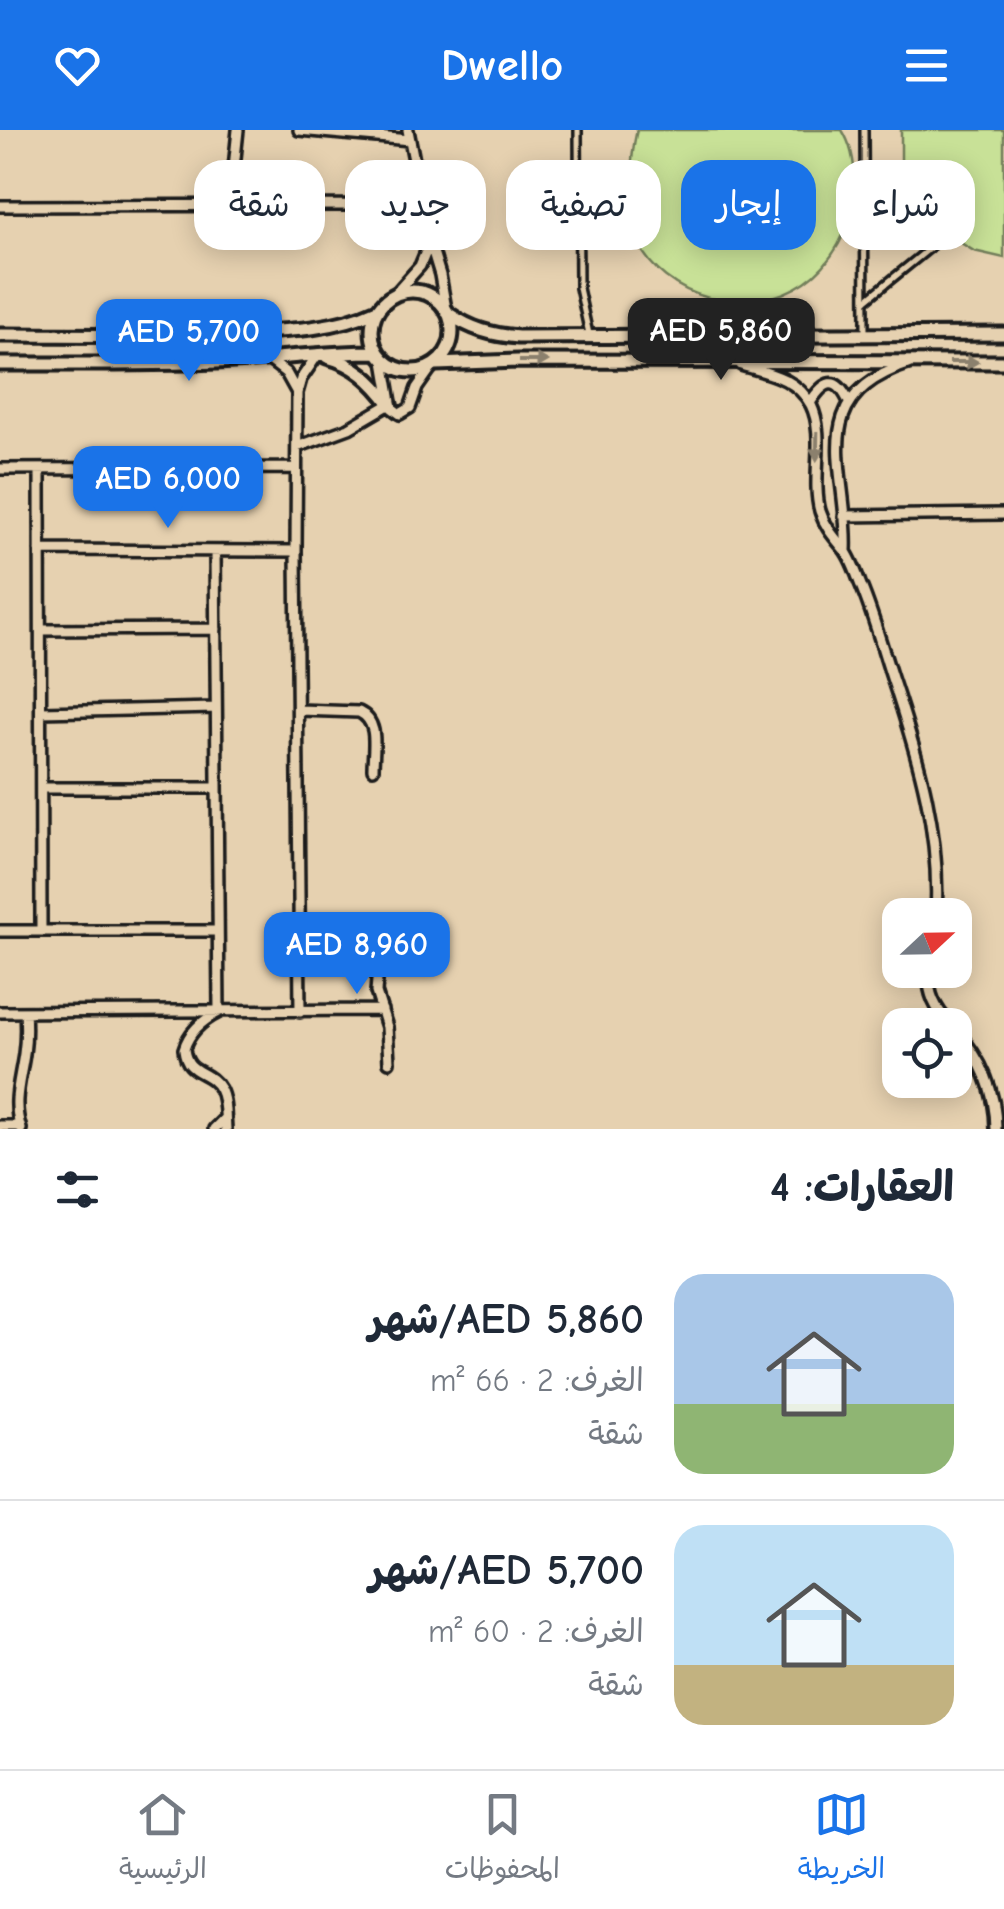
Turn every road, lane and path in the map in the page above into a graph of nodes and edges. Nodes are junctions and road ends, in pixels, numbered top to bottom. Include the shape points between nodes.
1 (238, 130) edge
2 (300, 130) edge
3 (578, 130) edge
4 (864, 130) edge
5 (410, 135) edge
6 (235, 160) edge
7 (414, 160) edge
8 (194, 205) edge
9 (0, 206) edge
10 (427, 250) edge
11 (432, 250) edge
12 (928, 250) edge
13 (395, 294) junction
14 (865, 301) junction
15 (377, 310) junction
16 (448, 311) junction
17 (0, 334) edge
18 (1004, 334) edge
19 (865, 335) junction
20 (590, 337) junction
21 (318, 354) junction
22 (381, 356) junction
23 (268, 359) junction
24 (918, 362) junction
25 (1004, 362) edge
26 (734, 363) junction
27 (0, 364) edge
28 (434, 366) junction
29 (297, 393) junction
30 (849, 402) junction
31 (810, 403) junction
32 (390, 404) junction
33 (297, 448) junction
34 (296, 468) junction
35 (0, 469) edge
36 (40, 469) junction
37 (1004, 514) edge
38 (844, 516) junction
39 (40, 550) junction
40 (215, 551) junction
41 (296, 551) junction
42 (846, 551) junction
43 (216, 629) junction
44 (40, 630) junction
45 (216, 708) junction
46 (299, 710) junction
47 (41, 712) junction
48 (373, 769) dead end
49 (41, 788) junction
50 (217, 788) junction
51 (936, 898) edge
52 (41, 930) junction
53 (218, 930) junction
54 (0, 931) edge
55 (381, 932) dead end
56 (382, 1010) junction
57 (0, 1012) edge
58 (25, 1012) junction
59 (219, 1012) junction
60 (300, 1012) junction
61 (972, 1051) edge
62 (389, 1062) dead end
63 (1000, 1115) edge
64 (225, 1124) edge
65 (0, 1126) edge
66 (21, 1127) edge
67 (214, 1129) edge
68 (996, 1129) edge

1 - 6 street
2 - 5 street
3 - 20 lane via 579,288
4 - 14 lane
5 - 7 street
8 - 9 street
10 - 13 street
11 - 16 street
12 - 14 lane
13 - 15 street
13 - 16 street via 423,292
14 - 19 lane
15 - 17 street via 330,326 260,332
15 - 22 street via 372,331
16 - 20 street via 500,336
16 - 28 street via 452,341
18 - 19 street
19 - 20 street
21 - 22 street
21 - 23 street
21 - 29 street
21 - 32 street via 352,366
22 - 28 street via 410,372
22 - 32 street
23 - 27 street
23 - 29 street
24 -> 25 street
24 - 26 street
24 - 30 street via 875,379
28 -> 26 street
26 - 31 street via 786,380
28 - 32 street via 408,412 397,414
29 - 33 street
30 - 31 street via 839,386 828,384
30 - 38 street via 838,439
31 -> 42 street via 817,423 820,512
32 - 33 street
33 - 34 street
34 - 36 street
34 - 41 street
35 - 36 street
36 - 39 street
37 - 38 street
38 - 42 street
39 - 40 street
39 - 44 street
40 - 41 street
40 - 43 street
41 - 46 street
42 - 51 street via 874,618 924,782
43 - 44 street
43 - 45 street
44 - 47 street
45 - 47 street
45 - 50 street
46 - 48 street via 367,716 374,728
46 - 60 street
47 - 49 street
49 - 50 street
49 - 52 street
50 - 53 street
52 - 53 street
52 - 54 street
53 - 59 street
55 - 56 street via 375,987
56 - 60 street
56 - 62 street
57 - 58 street
58 - 59 street
58 - 66 street via 16,1092
59 - 60 street
59 - 64 street via 192,1032 184,1054 220,1090
61 - 63 street
63 - 68 street
64 - 67 street
65 - 66 street

